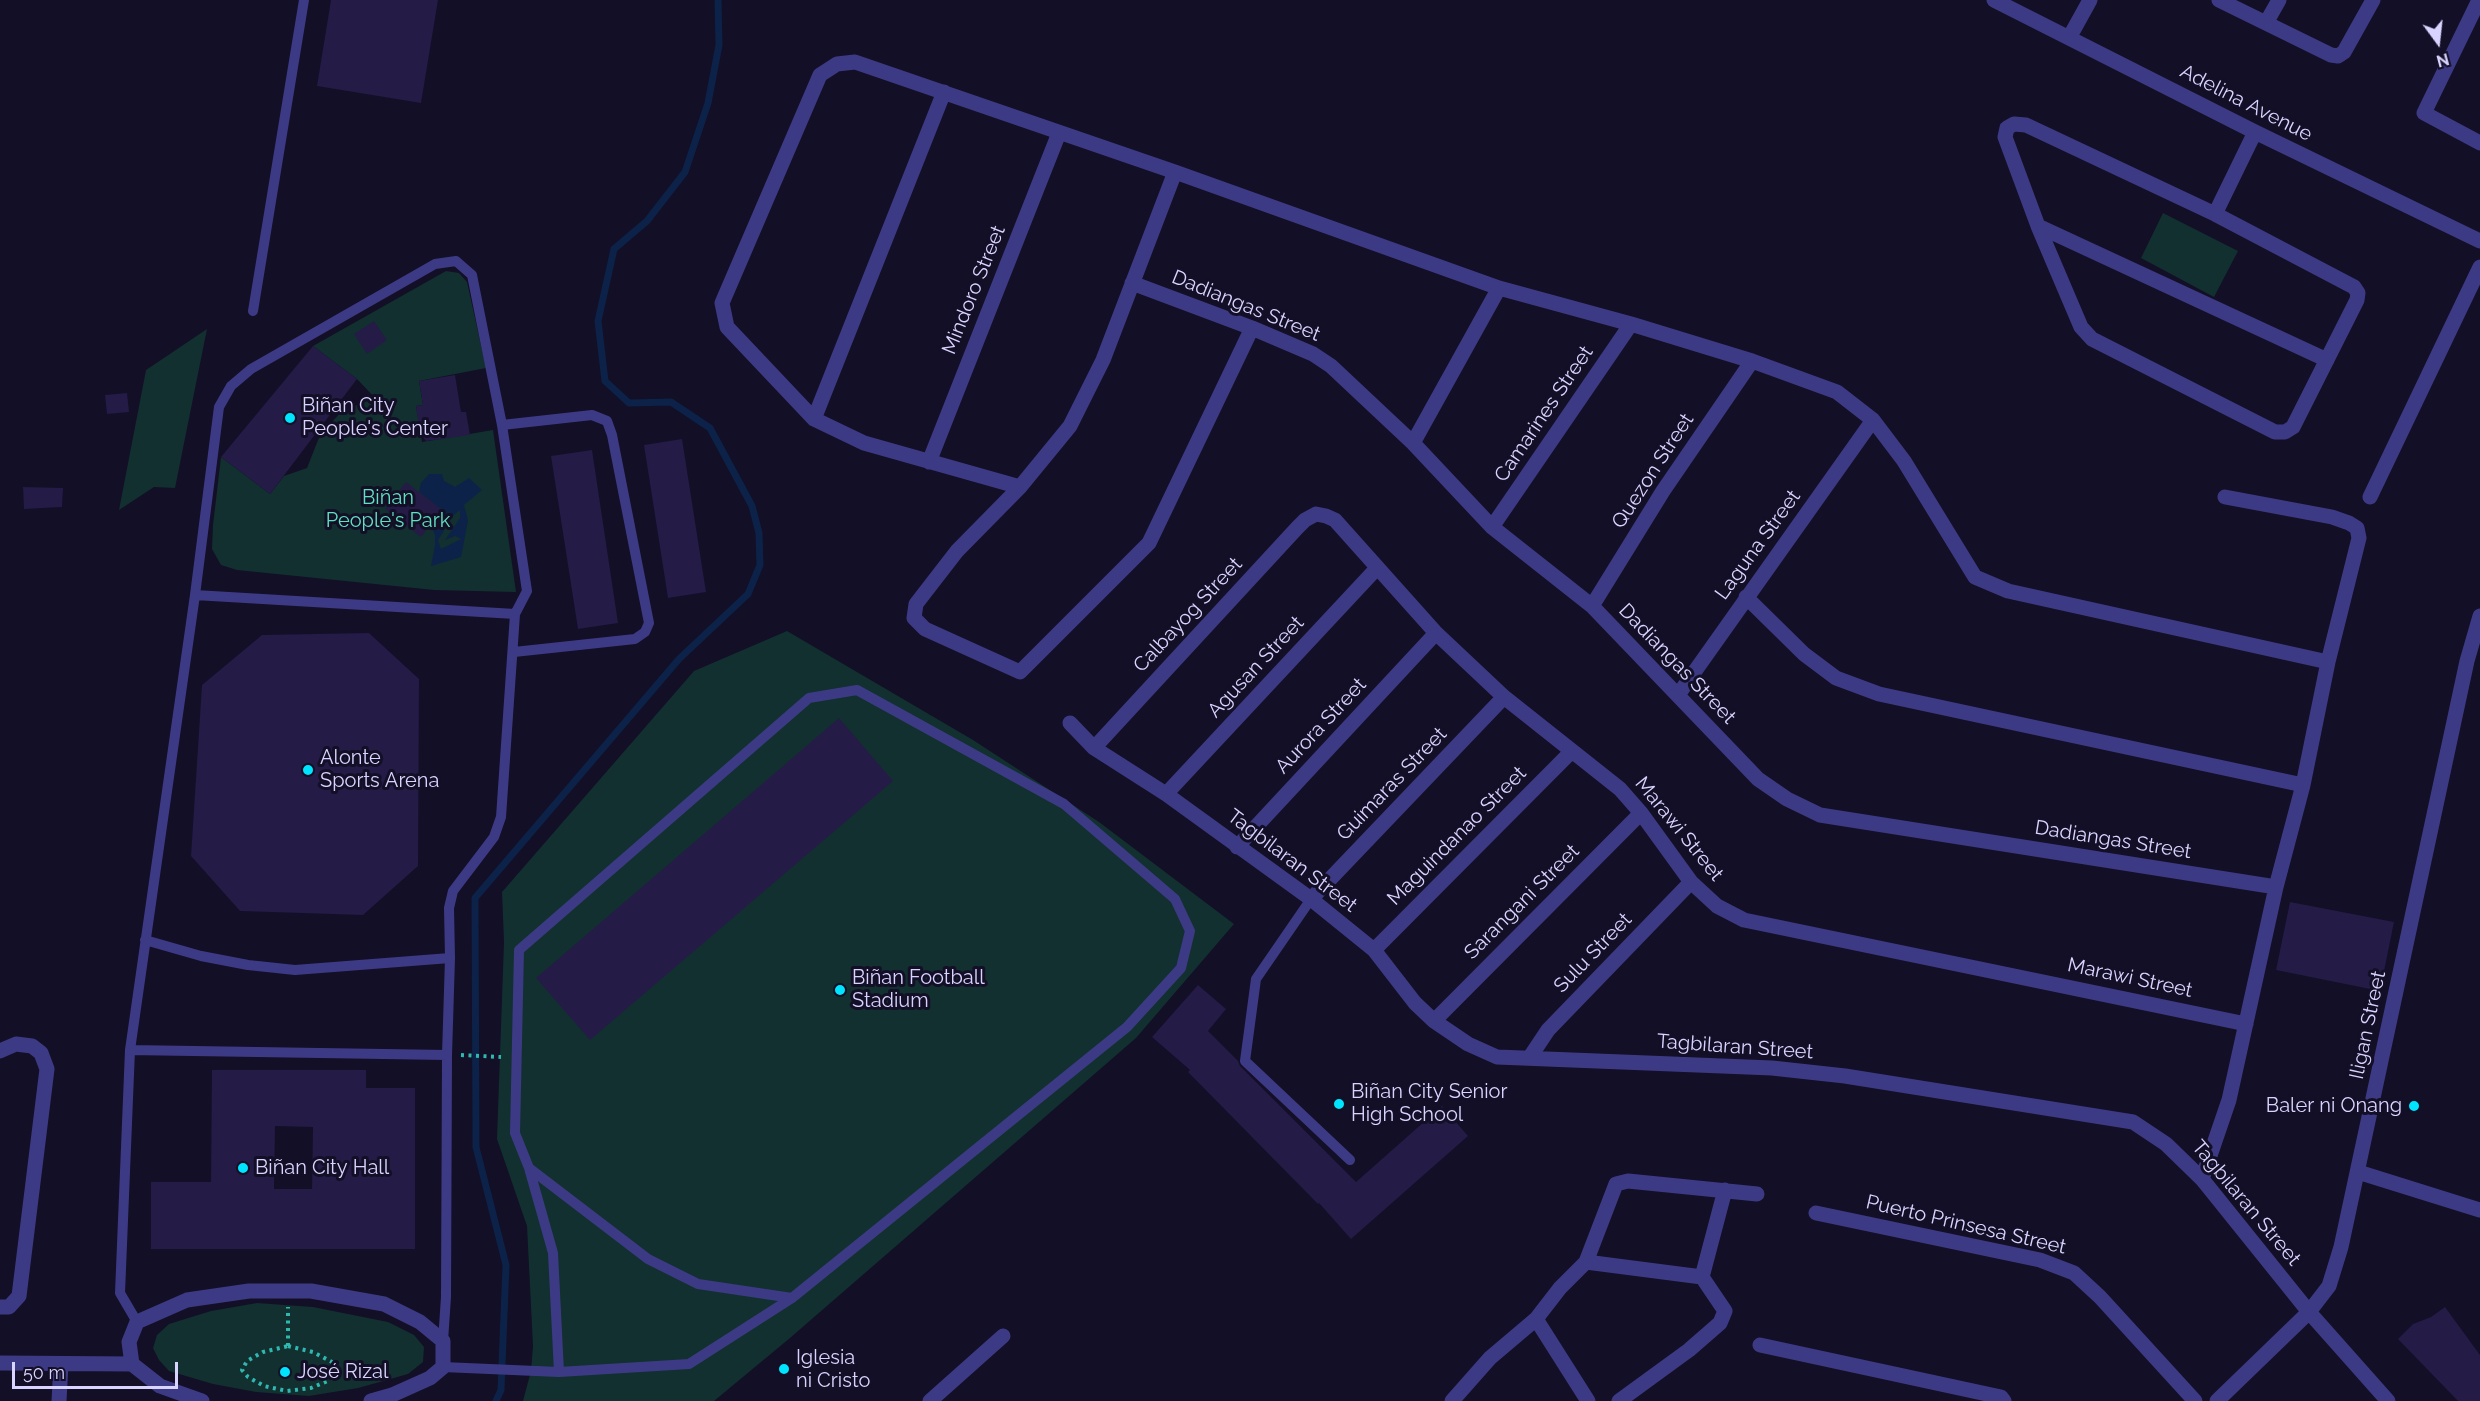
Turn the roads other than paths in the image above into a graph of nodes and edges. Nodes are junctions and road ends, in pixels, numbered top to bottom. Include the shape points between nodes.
1 (304, 0) edge
2 (1994, 0) edge
3 (2090, 0) edge
4 (2219, 0) edge
5 (2279, 0) edge
6 (2373, 0) edge
7 (2479, 0) edge
8 (2266, 23) junction
9 (2473, 27) edge
10 (2069, 38) junction
11 (944, 92) junction
12 (2255, 132) junction
13 (1059, 133) junction
14 (2480, 143) edge
15 (1175, 171) junction
16 (2214, 214) junction
17 (2038, 226) junction
18 (2480, 241) edge
19 (2480, 267) edge
20 (1132, 283) junction
21 (1499, 288) junction
22 (253, 311) dead end
23 (1631, 324) junction
24 (1252, 328) junction
25 (2327, 360) junction
26 (1752, 361) junction
27 (814, 419) junction
28 (1874, 420) junction
29 (502, 425) junction
30 (1413, 443) junction
31 (929, 462) junction
32 (1020, 487) junction
33 (2225, 497) dead end
34 (2370, 497) dead end
35 (1316, 514) joint
36 (1492, 527) junction
37 (1377, 568) junction
38 (195, 595) junction
39 (1746, 597) junction
40 (1592, 606) junction
41 (515, 614) junction
42 (2480, 616) edge
43 (1436, 633) junction
44 (514, 652) junction
45 (2328, 662) junction
46 (2474, 664) edge
47 (1678, 695) junction
48 (1504, 697) junction
49 (1070, 723) dead end
50 (1094, 748) junction
51 (1571, 752) junction
52 (2303, 785) junction
53 (1166, 794) junction
54 (1641, 813) junction
55 (1237, 847) junction
56 (1691, 882) junction
57 (2276, 887) junction
58 (1311, 899) junction
59 (146, 940) junction
60 (1374, 950) junction
61 (450, 958) junction
62 (1434, 1021) junction
63 (2246, 1024) junction
64 (130, 1050) junction
65 (0, 1051) edge
66 (447, 1055) junction
67 (1530, 1057) junction
68 (1350, 1160) dead end
69 (529, 1168) junction
70 (2358, 1172) junction
71 (2202, 1179) junction
72 (1725, 1190) junction
73 (1757, 1194) dead end
74 (2480, 1210) edge
75 (1816, 1213) dead end
76 (1586, 1262) junction
77 (1702, 1277) junction
78 (792, 1298) junction
79 (0, 1307) edge
80 (2309, 1312) junction
81 (1536, 1318) junction
82 (137, 1322) junction
83 (1003, 1336) dead end
84 (443, 1341) junction
85 (1760, 1345) dead end
86 (0, 1363) edge
87 (61, 1364) junction
88 (132, 1364) junction
89 (443, 1366) junction
90 (559, 1372) junction
91 (59, 1401) edge
92 (202, 1401) edge
93 (371, 1401) edge
94 (930, 1401) edge
95 (1452, 1401) edge
96 (1588, 1401) edge
97 (1620, 1401) edge
98 (2004, 1401) edge
99 (2195, 1401) edge
100 (2217, 1401) edge
101 (2388, 1401) edge

1 - 22 lane
2 - 10 street, Adelina Avenue
3 - 10 street
4 - 8 street
5 - 8 street
6 - 8 street via 2338,56
7 - 9 street
9 - 14 street via 2424,112
10 - 12 street, Adelina Avenue
11 - 13 street
11 - 27 street
11 - 27 street via 855,62 837,64 820,75 722,303 727,327
12 - 16 street
12 - 18 street, Adelina Avenue
13 - 15 street
13 - 31 street, Mindoro Street
15 - 20 street
15 - 21 street
16 - 17 street via 2026,125 2014,124 2007,128 2005,137
16 - 25 street via 2354,287 2357,300
17 - 25 street
17 - 25 street via 2081,327 2092,339 2275,432 2293,427
19 - 34 street
20 - 24 street, Dadiangas Street
20 - 32 street via 1103,360 1070,426
21 - 23 street
21 - 30 street
23 - 26 street
23 - 36 street, Camarines Street
24 - 30 street, Dadiangas Street via 1313,354 1331,366
24 - 32 street via 1149,543 1020,672 925,629 914,618 916,604 957,552
26 - 28 street via 1837,392
26 - 40 street, Quezon Street via 1663,491
27 - 31 street via 864,443
28 - 39 street, Laguna Street
28 - 45 street via 1904,461 1975,577 2008,591
29 - 38 lane via 472,275 456,261 435,264 251,369 231,386 219,407
29 - 41 lane via 527,591
29 - 44 lane via 592,415 607,421 649,623 645,632 634,639
30 - 36 street, Dadiangas Street
31 - 32 street
33 - 45 street via 2332,518 2357,528 2357,551
35 - 37 street, Marawi Street via 1335,520
35 - 50 street, Calbayog Street via 1297,528
36 - 40 street, Dadiangas Street
37 - 43 street, Marawi Street
37 - 53 street, Agusan Street
38 - 41 lane
38 - 59 lane
39 - 47 street, Laguna Street
39 - 52 street via 1804,654 1836,678 1879,694
40 - 47 street, Dadiangas Street
41 - 44 lane
42 - 46 street, Iligan Street
43 - 48 street, Marawi Street
43 - 55 street, Aurora Street
44 - 61 lane via 501,817 494,837 453,891 449,908
45 - 52 street
46 - 70 street, Iligan Street
47 - 57 street, Dadiangas Street via 1758,779 1820,815
48 - 51 street, Marawi Street
48 - 58 street, Guimaras Street
49 - 50 street, Tagbilaran Street
50 - 53 street, Tagbilaran Street
51 - 54 street, Marawi Street via 1620,789
51 - 60 street, Maguindanao Street
52 - 57 street
53 - 55 street, Tagbilaran Street
54 - 56 street, Marawi Street
54 - 62 street, Sarangani Street
55 - 58 street, Tagbilaran Street
56 - 63 street, Marawi Street via 1717,906 1744,920
56 - 67 street, Sulu Street via 1548,1030
57 - 63 street
58 - 60 street, Tagbilaran Street
58 - 68 lane via 1256,980 1245,1060
59 - 61 lane via 201,956 295,970
59 - 64 lane
60 - 62 street, Tagbilaran Street
61 - 66 lane
62 - 67 street, Tagbilaran Street via 1468,1044 1497,1057
63 - 71 street via 2229,1100
64 - 66 lane
64 - 82 lane via 120,1293
65 - 79 street via 16,1044 32,1046 41,1053 47,1069 19,1296 9,1307
66 - 84 lane
67 - 71 street, Tagbilaran Street via 1803,1071 2095,1114 2133,1122 2166,1144
69 - 78 lane via 648,1259 698,1284
69 - 78 lane via 515,1133 519,950 809,698 857,690 1064,804 1174,899 1190,931 1181,968 1127,1027
69 - 90 lane via 553,1253
70 - 74 street
70 - 80 street, Iligan Street via 2329,1286
71 - 80 street, Tagbilaran Street
72 - 73 street
72 - 76 street via 1628,1181 1616,1184
72 - 77 street
75 - 99 street, Puerto Prinsesa Street via 2040,1260 2074,1273
76 - 77 street
76 - 81 street
77 - 97 street via 1725,1311 1720,1323
78 - 90 lane via 689,1364
80 - 100 street, Iligan Street
80 - 101 street, Tagbilaran Street
81 - 95 street via 1490,1358
81 - 96 street
82 - 84 street via 187,1300 249,1291 311,1291 384,1304 420,1322
82 - 88 street via 129,1342
83 - 94 street
84 - 89 street
85 - 98 street via 2001,1397
86 - 87 street
87 - 88 street
87 - 91 street
88 - 92 street via 160,1386
89 - 90 lane
89 - 93 street via 430,1378

